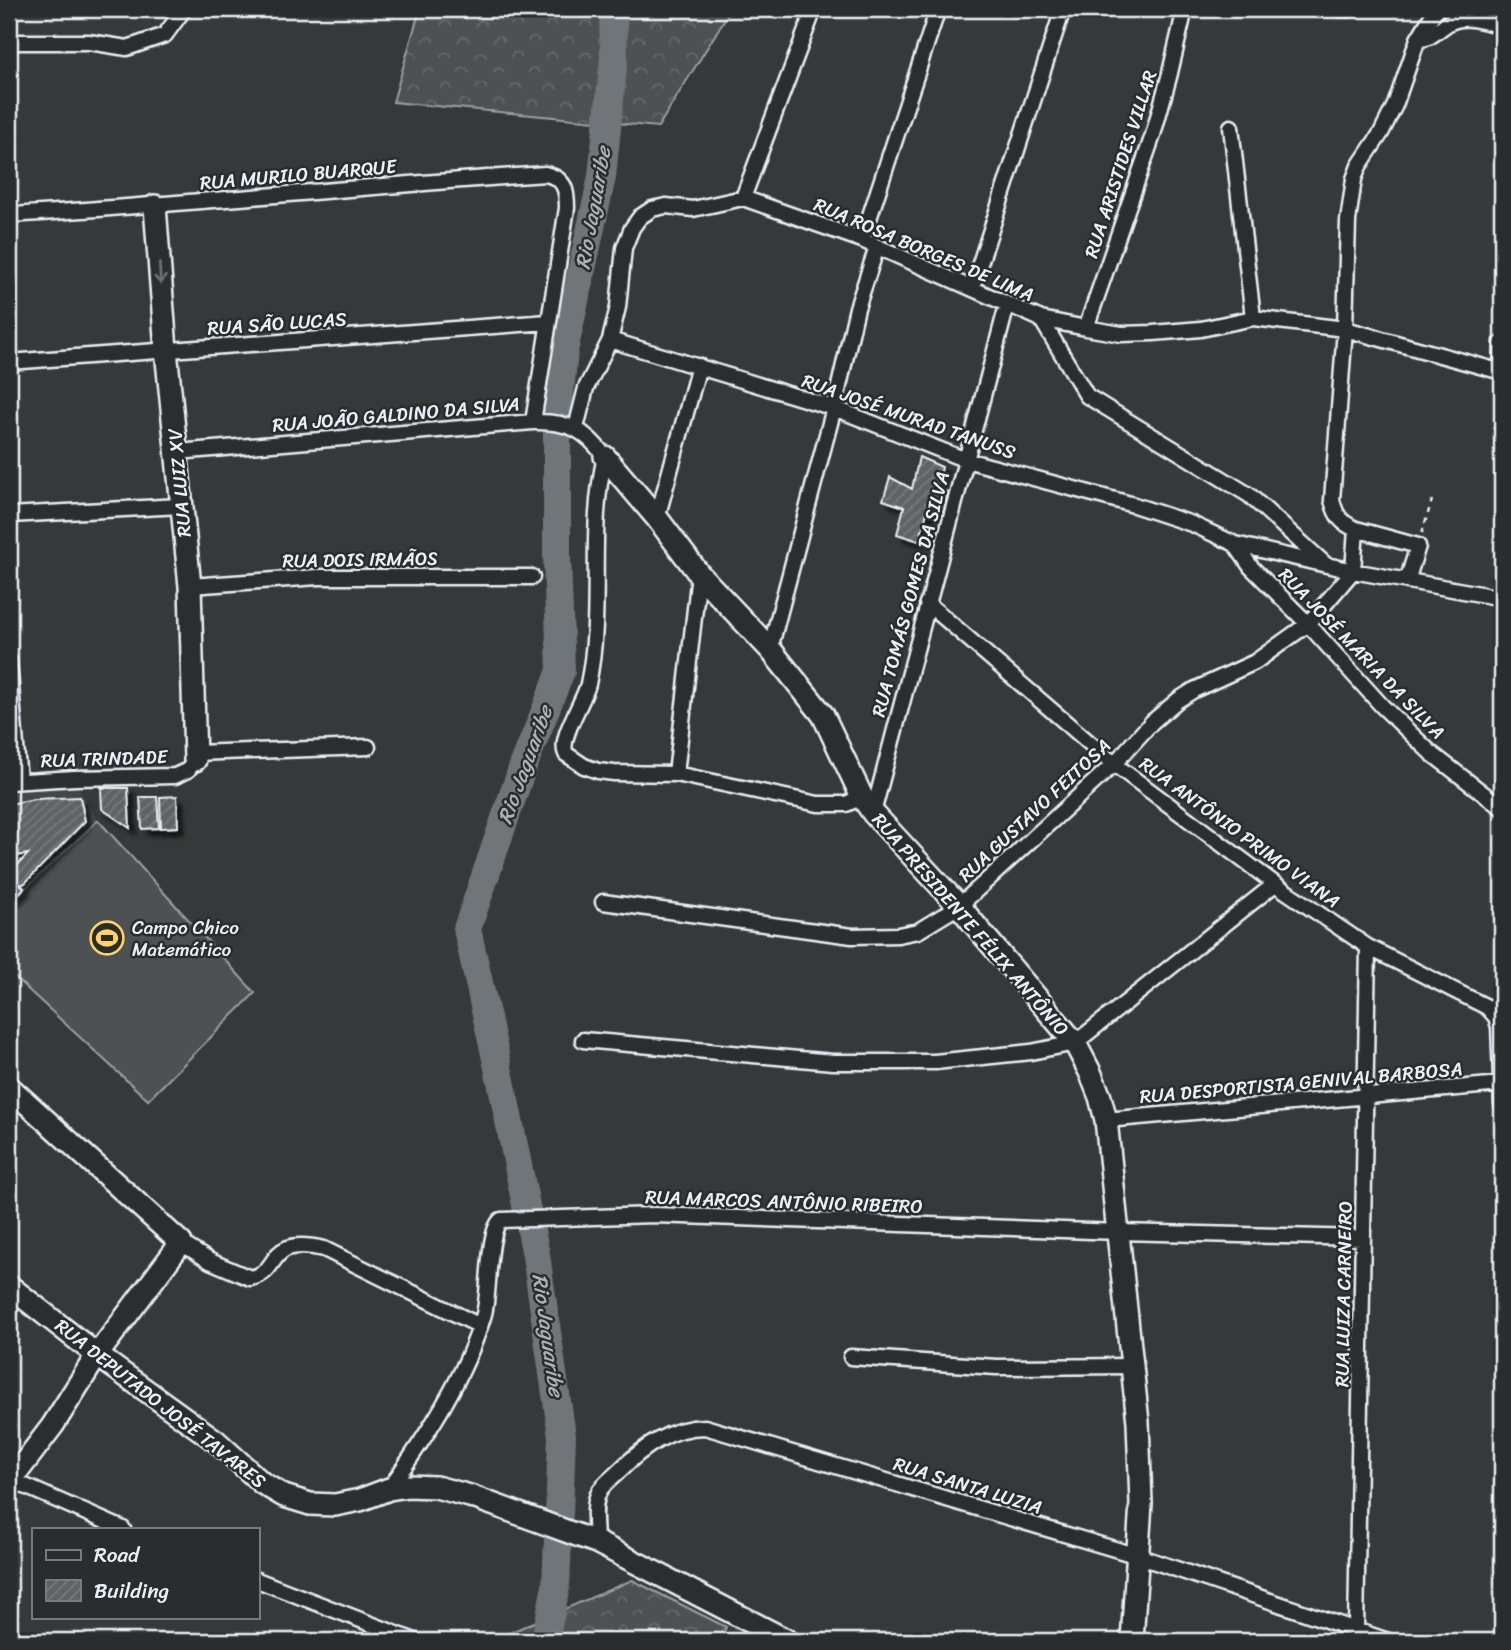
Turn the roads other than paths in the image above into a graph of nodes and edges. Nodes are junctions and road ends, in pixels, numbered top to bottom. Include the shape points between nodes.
1 (184, 9) edge
2 (814, 9) edge
3 (938, 9) edge
4 (1063, 9) edge
5 (1185, 9) edge
6 (1340, 9) edge
7 (1350, 9) edge
8 (1436, 9) edge
9 (1502, 26) edge
10 (1418, 39) junction
11 (9, 45) edge
12 (1231, 127) dead end
13 (743, 198) junction
14 (155, 206) junction
15 (9, 215) edge
16 (862, 240) junction
17 (877, 247) junction
18 (972, 288) junction
19 (1007, 304) junction
20 (1253, 318) junction
21 (1041, 319) junction
22 (548, 322) junction
23 (1086, 328) junction
24 (1345, 329) junction
25 (610, 340) junction
26 (1502, 343) edge
27 (166, 350) junction
28 (9, 362) edge
29 (699, 366) junction
30 (1502, 372) edge
31 (834, 408) junction
32 (539, 422) junction
33 (572, 426) junction
34 (177, 452) junction
35 (605, 457) junction
36 (966, 460) junction
37 (181, 506) junction
38 (9, 515) edge
39 (657, 518) junction
40 (1356, 528) junction
41 (1235, 544) junction
42 (1327, 565) junction
43 (1353, 571) junction
44 (699, 574) junction
45 (532, 576) dead end
46 (1407, 580) junction
47 (190, 586) junction
48 (1502, 598) edge
49 (927, 603) junction
50 (1308, 624) junction
51 (770, 649) junction
52 (9, 667) edge
53 (368, 747) dead end
54 (195, 757) junction
55 (1114, 764) junction
56 (676, 774) junction
57 (14, 782) edge
58 (868, 805) junction
59 (1502, 808) edge
60 (1275, 884) junction
61 (603, 902) dead end
62 (959, 906) junction
63 (1368, 947) junction
64 (583, 1040) dead end
65 (1074, 1043) junction
66 (1500, 1083) junction
67 (9, 1087) edge
68 (1364, 1095) junction
69 (1502, 1104) edge
70 (1106, 1120) junction
71 (1119, 1232) junction
72 (1363, 1238) junction
73 (181, 1243) junction
74 (9, 1286) edge
75 (480, 1326) junction
76 (97, 1355) junction
77 (851, 1357) dead end
78 (1134, 1366) junction
79 (10, 1481) edge
80 (389, 1489) junction
81 (121, 1528) edge
82 (596, 1542) junction
83 (1138, 1556) junction
84 (259, 1581) edge
85 (1355, 1636) edge
86 (783, 1640) edge
87 (415, 1641) edge
88 (1132, 1641) edge
89 (1388, 1641) edge

1 - 11 street via 165,35 127,48 89,42
2 - 13 street
3 - 16 street
4 - 18 street
5 - 23 street, RUA ARISTIDES VILLAR via 1142,170
6 - 7 street
8 - 10 street
9 - 10 street via 1468,18 1455,20 1428,38
10 - 24 street via 1395,105 1354,179 1346,247
12 - 20 street
13 - 16 street, RUA ROSA BORGES DE LIMA
13 - 25 street via 693,209 666,206 640,216 624,248
14 - 15 street, RUA MURILO BUARQUE
14 - 22 street, RUA MURILO BUARQUE via 555,176 562,181 567,208
14 -> 27 street, RUA LUIZ XV
16 - 17 street, RUA ROSA BORGES DE LIMA
17 - 18 street, RUA ROSA BORGES DE LIMA
17 - 31 street via 857,308
18 - 19 street, RUA ROSA BORGES DE LIMA
19 - 21 street, RUA ROSA BORGES DE LIMA
19 - 36 street, RUA TOMÁS GOMES DA SILVA
20 - 23 street, RUA ROSA BORGES DE LIMA via 1153,333
20 - 24 street, RUA ROSA BORGES DE LIMA
21 - 23 street, RUA ROSA BORGES DE LIMA
21 - 42 street via 1087,396 1249,495
22 - 27 street, RUA SÃO LUCAS
22 - 32 street
24 - 30 street, RUA ROSA BORGES DE LIMA
24 - 40 street via 1332,500 1341,521
25 - 29 street, RUA JOSÉ MURAD TANUSS
25 - 33 street
26 - 30 street
27 - 28 street, RUA SÃO LUCAS
27 - 34 street, RUA LUIZ XV
29 - 31 street, RUA JOSÉ MURAD TANUSS
29 - 39 street
31 - 36 street, RUA JOSÉ MURAD TANUSS
31 - 51 street
32 - 33 street, RUA JOÃO GALDINO DA SILVA
32 - 34 street, RUA JOÃO GALDINO DA SILVA
33 - 35 street
34 - 37 street, RUA LUIZ XV
35 - 39 street, RUA PRESIDENTE FÉLIX ANTÔNIO
35 - 56 street via 597,496 594,656 586,691 563,748 572,759 598,771
36 - 41 street, RUA JOSÉ MURAD TANUSS via 1134,505
36 - 49 street, RUA TOMÁS GOMES DA SILVA
37 - 38 street
37 - 47 street, RUA LUIZ XV
39 - 44 street, RUA PRESIDENTE FÉLIX ANTÔNIO
40 - 43 street
40 - 46 street via 1418,546
41 - 42 street, RUA JOSÉ MURAD TANUSS
41 - 50 street, RUA JOSÉ MARIA DA SILVA via 1251,567
42 - 43 street, RUA JOSÉ MURAD TANUSS
43 - 46 street, RUA JOSÉ MURAD TANUSS
43 - 50 street, RUA GUSTAVO FEITOSA
44 - 51 street, RUA PRESIDENTE FÉLIX ANTÔNIO
44 - 56 street
45 - 47 street, RUA DOIS IRMÃOS via 318,577
46 - 48 street, RUA JOSÉ MURAD TANUSS
47 - 54 street, RUA LUIZ XV
49 - 55 street, RUA ANTÔNIO PRIMO VIANA
49 - 58 street, RUA TOMÁS GOMES DA SILVA
50 - 55 street, RUA GUSTAVO FEITOSA via 1255,662 1178,700
50 - 59 street, RUA JOSÉ MARIA DA SILVA via 1430,753
51 - 58 street, RUA PRESIDENTE FÉLIX ANTÔNIO via 823,715
52 - 57 street
53 - 54 street
54 - 57 street, RUA TRINDADE via 188,770 175,776
55 - 60 street, RUA ANTÔNIO PRIMO VIANA
55 - 62 street, RUA GUSTAVO FEITOSA
56 - 58 street via 818,804
58 - 62 street, RUA PRESIDENTE FÉLIX ANTÔNIO
60 - 63 street, RUA ANTÔNIO PRIMO VIANA
60 - 65 street
61 - 62 street, RUA GUSTAVO FEITOSA via 852,936 918,931
62 - 65 street, RUA PRESIDENTE FÉLIX ANTÔNIO
63 - 66 street, RUA ANTÔNIO PRIMO VIANA via 1487,1007 1499,1027
63 - 68 street, RUA LUIZA CARNEIRO
64 - 65 street via 833,1062 935,1062
65 - 70 street, RUA PRESIDENTE FÉLIX ANTÔNIO via 1090,1072
66 - 68 street, RUA DESPORTISTA GENIVAL BARBOSA
66 - 69 street
67 - 73 street
68 - 70 street, RUA DESPORTISTA GENIVAL BARBOSA
68 - 72 street, RUA LUIZA CARNEIRO
70 - 71 street, RUA PRESIDENTE FÉLIX ANTÔNIO
71 - 72 street, RUA MARCOS ANTÔNIO RIBEIRO
71 - 75 street, RUA MARCOS ANTÔNIO RIBEIRO via 654,1215 501,1220 495,1227
71 - 78 street, RUA PRESIDENTE FÉLIX ANTÔNIO
72 - 85 street, RUA LUIZA CARNEIRO
73 - 75 street via 250,1278 288,1247 324,1249
73 - 76 street
74 - 76 street, RUA DEPUTADO JOSÉ TAVARES
75 - 80 street, RUA MARCOS ANTÔNIO RIBEIRO via 466,1365
76 - 79 street
76 - 80 street, RUA DEPUTADO JOSÉ TAVARES via 284,1496 335,1505
77 - 78 street via 996,1367
78 - 83 street, RUA PRESIDENTE FÉLIX ANTÔNIO via 1141,1503
79 - 81 street
80 - 82 street, RUA DEPUTADO JOSÉ TAVARES via 436,1487
82 - 83 street, RUA SANTA LUZIA via 596,1501 604,1486 648,1446 673,1432 705,1427
82 - 86 street, RUA DEPUTADO JOSÉ TAVARES
83 - 85 street, RUA SANTA LUZIA
83 - 88 street, RUA PRESIDENTE FÉLIX ANTÔNIO
84 - 87 street
85 - 89 street, RUA SANTA LUZIA

